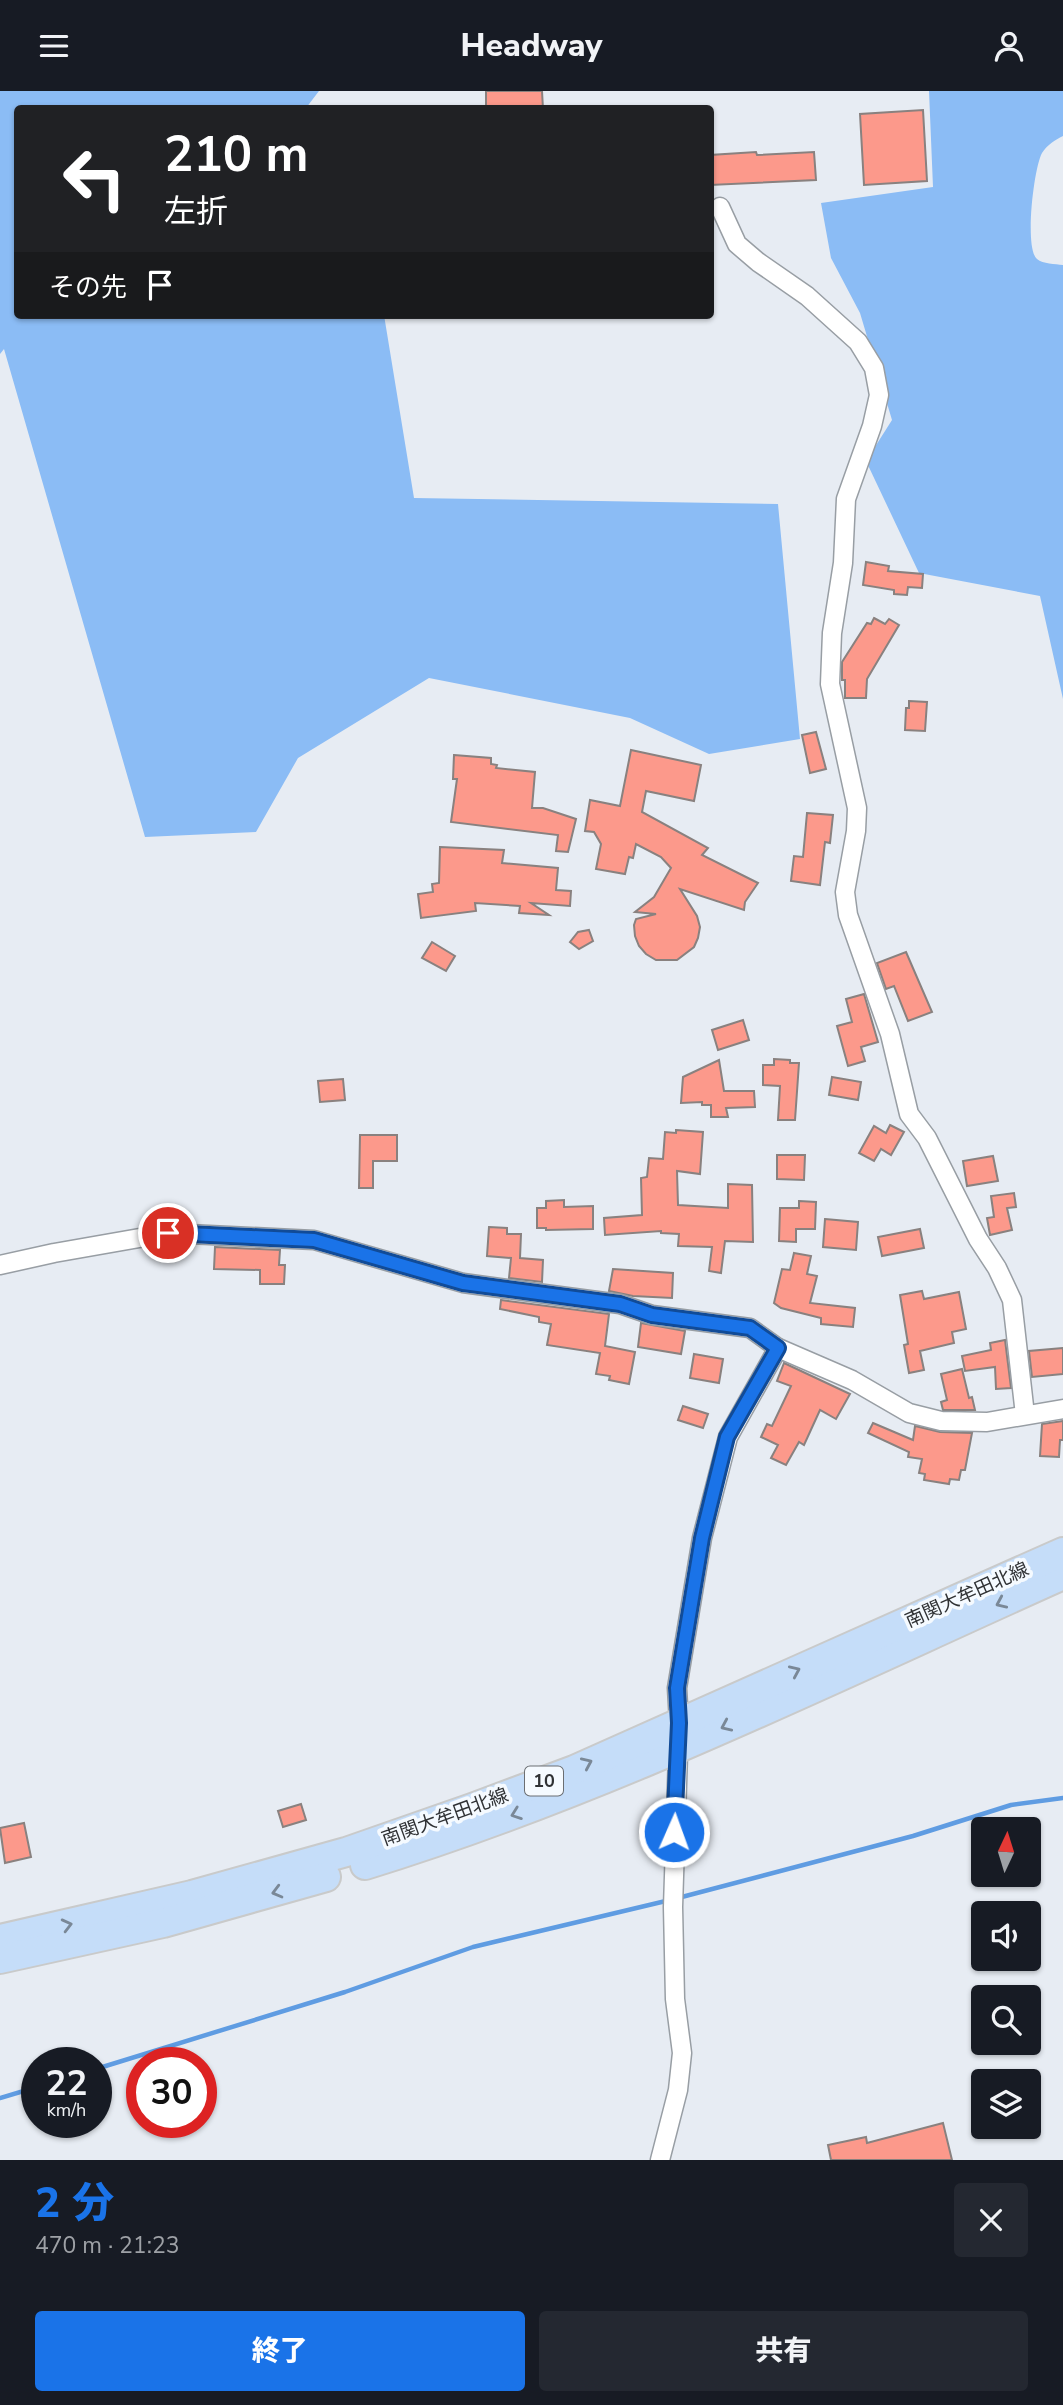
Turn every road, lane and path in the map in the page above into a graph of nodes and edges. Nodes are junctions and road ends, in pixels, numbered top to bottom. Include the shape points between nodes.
1 (720, 207) dead end
2 (0, 1265) edge
3 (778, 1348) junction
4 (1063, 1409) edge
5 (1026, 1415) junction
6 (1063, 1552) edge
7 (1063, 1575) edge
8 (678, 1736) junction
9 (0, 1940) edge
10 (0, 1959) edge
11 (660, 2160) edge

1 - 5 street via 737,244 807,296 858,342 874,368 879,395 846,499 843,563 832,633 830,684 857,808 845,892 848,915 890,1034 909,1114 927,1137 1012,1300
2 - 3 street via 168,1233 314,1240 463,1283 620,1304 652,1315 750,1328
3 - 5 street via 852,1380 909,1413 941,1421 987,1422
3 - 8 street via 727,1437 700,1552 677,1688
4 - 5 street
8 -> 6 main road, 南関大牟田北線 / 10
7 -> 8 main road, 南関大牟田北線 / 10
9 -> 8 main road, 南関大牟田北線 / 10 via 346,1852
8 -> 10 main road, 南関大牟田北線 / 10 via 528,1809 418,1848 163,1923
8 - 11 street via 672,1888 675,1999 682,2053 678,2090

